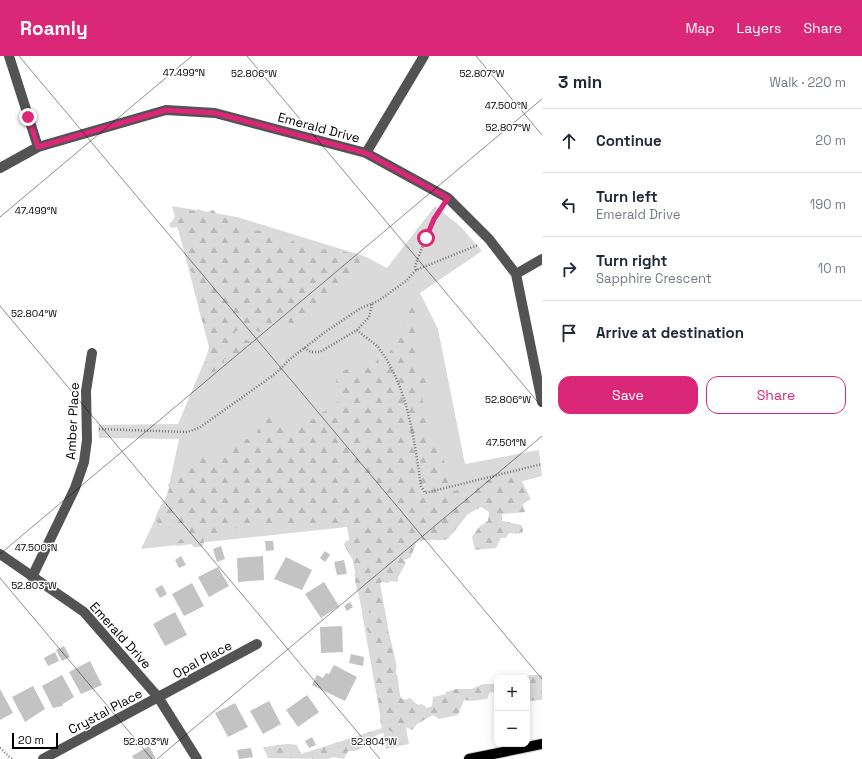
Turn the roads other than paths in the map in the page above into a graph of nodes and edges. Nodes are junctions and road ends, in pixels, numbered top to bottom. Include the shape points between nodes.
1 (9, 56) edge
2 (424, 56) edge
3 (38, 147) junction
4 (366, 153) junction
5 (0, 168) edge
6 (542, 259) edge
7 (516, 274) junction
8 (92, 353) dead end
9 (542, 402) edge
10 (0, 554) edge
11 (32, 576) junction
12 (257, 644) dead end
13 (158, 697) junction
14 (542, 744) edge
15 (43, 759) edge
16 (197, 759) edge
17 (469, 759) edge

1 - 3 street
2 - 4 street
3 - 4 street, Emerald Drive via 166,110 215,113
3 - 5 street, Emerald Drive
4 - 7 street, Emerald Drive via 448,198 489,238
6 - 7 street
7 - 9 street, Emerald Drive
8 - 11 street, Amber Place via 86,391 86,450 80,475
10 - 11 street, Emerald Drive
11 - 13 street, Emerald Drive via 84,612
12 - 13 street, Opal Place
13 - 15 street, Crystal Place
13 - 16 street, Emerald Drive
14 - 17 main road

